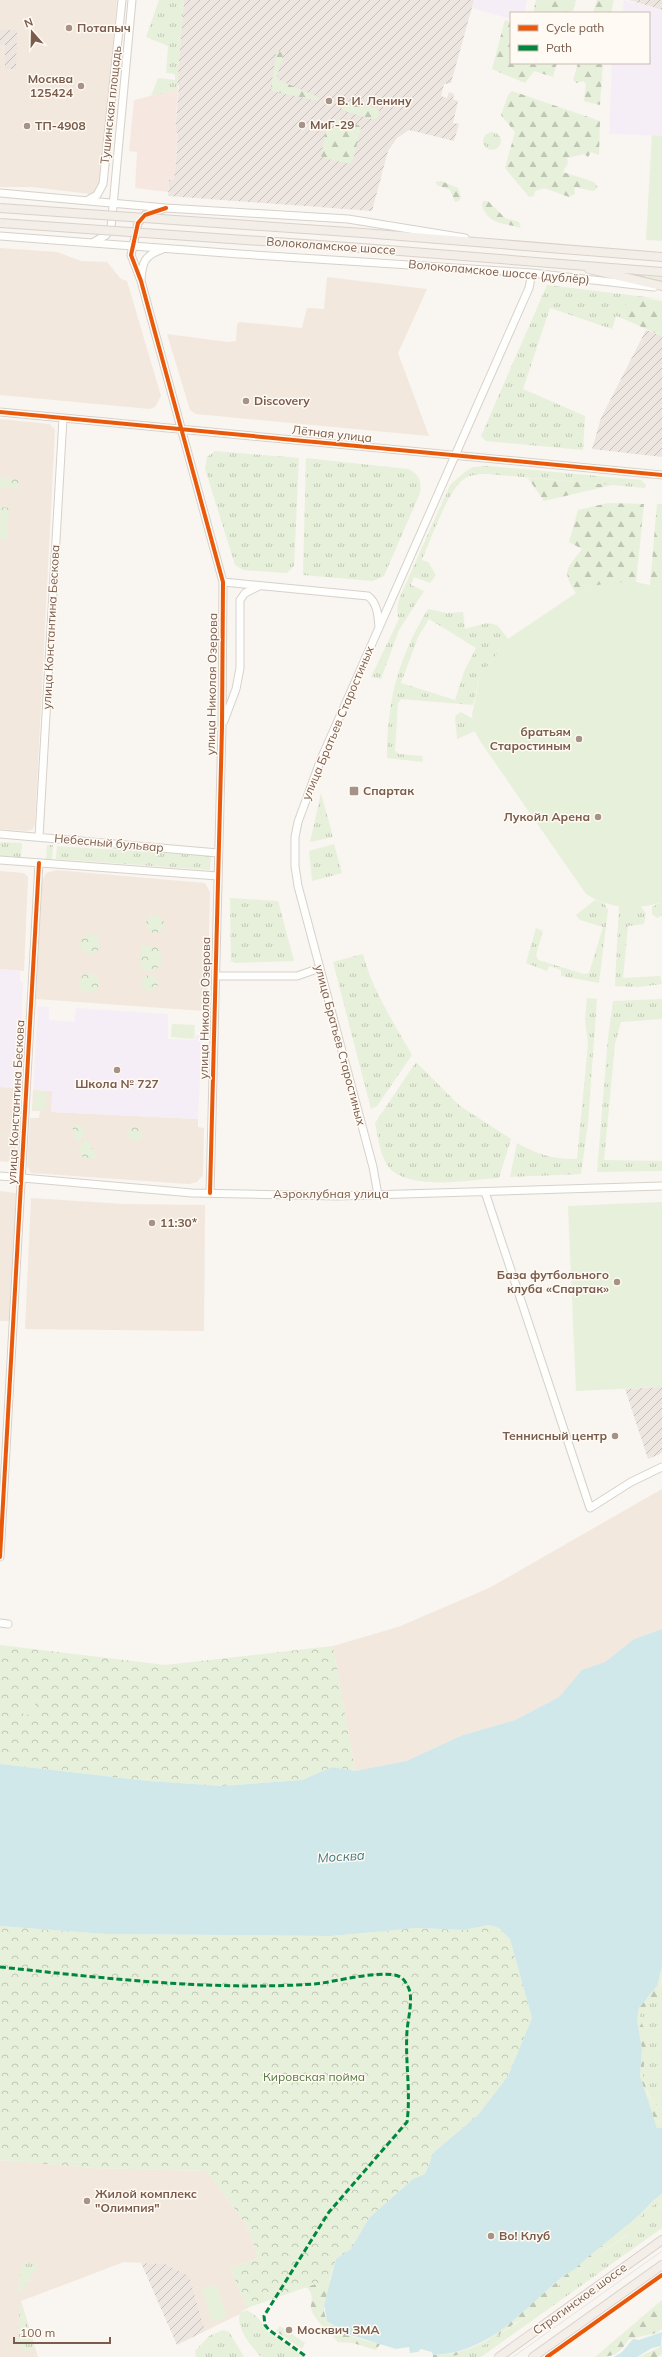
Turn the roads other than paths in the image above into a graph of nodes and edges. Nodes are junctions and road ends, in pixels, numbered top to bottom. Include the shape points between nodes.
1 (122, 0) edge
2 (132, 0) edge
3 (0, 193) edge
4 (86, 201) junction
5 (114, 203) junction
6 (0, 208) edge
7 (166, 208) junction
8 (0, 223) edge
9 (0, 236) edge
10 (477, 241) junction
11 (90, 243) junction
12 (132, 246) junction
13 (166, 248) junction
14 (662, 257) edge
15 (567, 263) junction
16 (662, 272) edge
17 (532, 273) junction
18 (141, 281) junction
19 (662, 287) edge
20 (0, 412) edge
21 (63, 418) junction
22 (183, 429) junction
23 (456, 455) junction
24 (662, 475) edge
25 (223, 582) junction
26 (261, 586) junction
27 (379, 628) junction
28 (222, 727) junction
29 (0, 834) edge
30 (39, 837) junction
31 (218, 853) junction
32 (0, 860) edge
33 (39, 863) junction
34 (218, 876) junction
35 (320, 968) junction
36 (216, 976) junction
37 (0, 1176) edge
38 (22, 1178) junction
39 (662, 1186) edge
40 (485, 1192) junction
41 (210, 1193) junction
42 (378, 1195) junction
43 (662, 1467) edge
44 (0, 1557) edge
45 (0, 1623) edge
46 (8, 1624) dead end
47 (662, 2240) edge
48 (662, 2265) edge
49 (499, 2357) edge
50 (533, 2357) edge

1 - 4 street, Тушинская площадь via 103,184 97,196
2 - 5 street, Тушинская площадь
3 - 4 street
4 - 5 street
5 - 7 street
5 - 11 street, Тушинская площадь via 109,232 102,239
6 - 10 main road, Волоколамское шоссе, bridge
7 - 10 street via 353,220 437,232
7 - 12 street, улица Николая Озерова via 142,216
8 - 15 main road, Волоколамское шоссе, bridge
9 - 11 street, Волоколамское шоссе (дублёр)
10 - 14 main road, Волоколамское шоссе
11 - 12 street, Волоколамское шоссе (дублёр)
12 - 13 street, Волоколамское шоссе (дублёр)
12 - 18 street, улица Николая Озерова via 132,259
13 - 17 street, Волоколамское шоссе (дублёр)
13 - 18 street, улица Николая Озерова via 146,257 142,266
15 - 16 main road, Волоколамское шоссе
15 - 19 main road
17 - 19 street, Волоколамское шоссе (дублёр)
17 - 23 street, улица Братьев Старостиных via 529,288
18 - 22 street, улица Николая Озерова
20 - 21 street, Лётная улица
21 - 22 street, Лётная улица
21 - 30 street, улица Константина Бескова
22 - 23 street, Лётная улица
22 - 25 street, улица Николая Озерова
23 - 24 street, Лётная улица
23 - 27 street, улица Братьев Старостиных
25 - 26 street
25 - 28 street, улица Николая Озерова
26 - 27 street via 368,596 374,600
26 - 28 street via 245,593 240,600 240,668 236,689
27 - 35 street, улица Братьев Старостиных via 302,808 295,837 298,886
28 - 31 street, улица Николая Озерова
29 - 30 street, Небесный бульвар
30 - 31 street, Небесный бульвар
31 - 34 street, улица Николая Озерова
32 - 33 street, Небесный бульвар
33 - 34 street, Небесный бульвар
33 - 38 street, улица Константина Бескова
34 - 36 street, улица Николая Озерова
35 - 36 street via 297,976
35 - 42 street, улица Братьев Старостиных
36 - 41 street, улица Николая Озерова
37 - 38 street, Аэроклубная улица
38 - 41 street, Аэроклубная улица
38 - 44 street, улица Константина Бескова
39 - 40 street, Аэроклубная улица
40 - 42 street, Аэроклубная улица
40 - 43 street via 590,1508 631,1482
41 - 42 street, Аэроклубная улица
45 - 46 street
47 - 49 main road, Строгинское шоссе
48 - 50 main road, Строгинское шоссе

